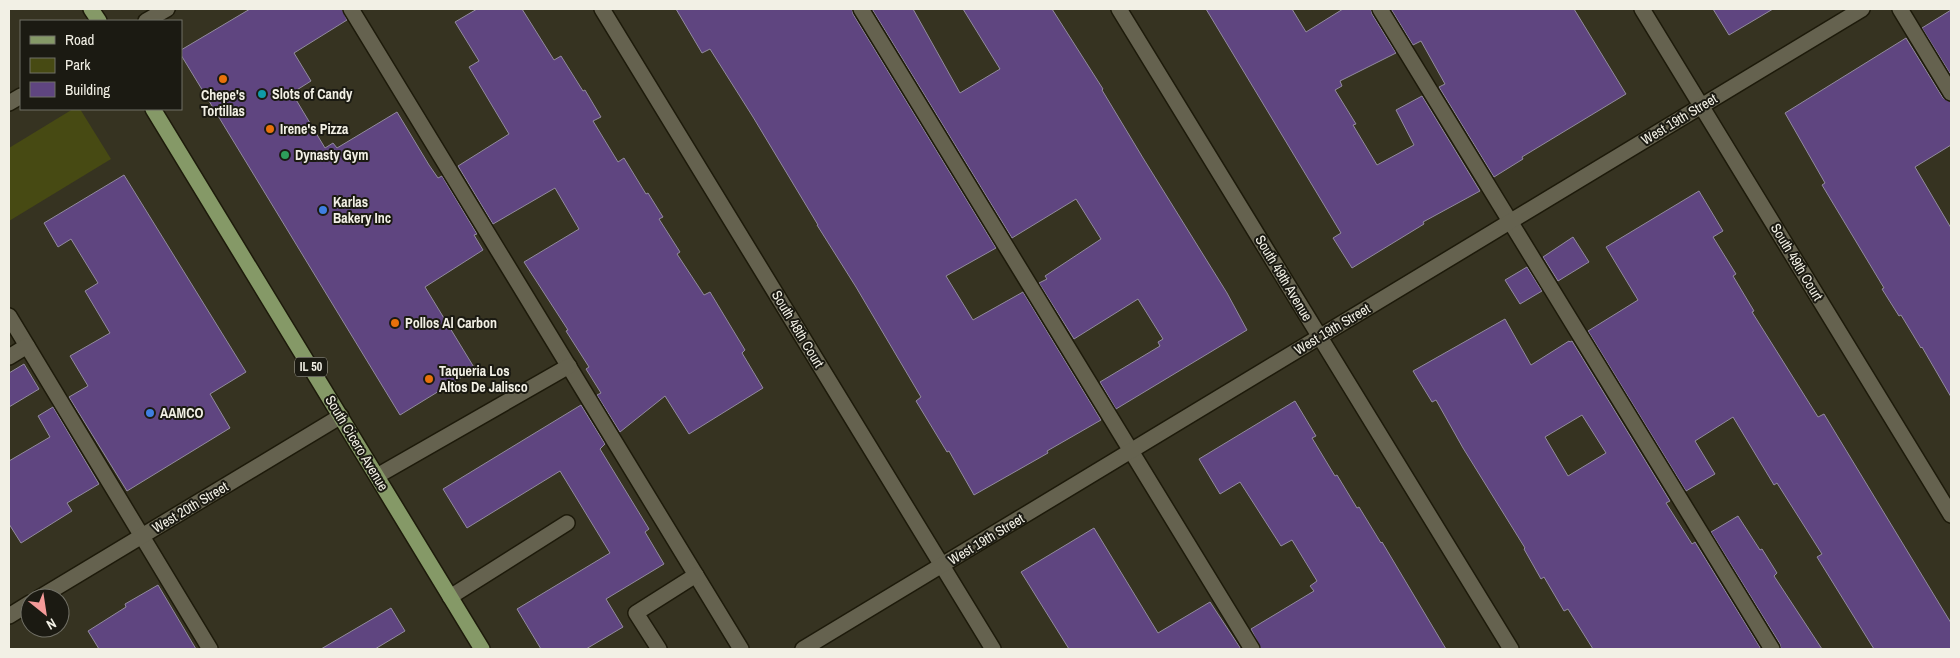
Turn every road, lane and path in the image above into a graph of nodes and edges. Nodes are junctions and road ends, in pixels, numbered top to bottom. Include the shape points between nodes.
1 (91, 9) edge
2 (166, 9) edge
3 (351, 9) edge
4 (602, 9) edge
5 (861, 9) edge
6 (1119, 9) edge
7 (1380, 9) edge
8 (1642, 9) edge
9 (1862, 9) edge
10 (1900, 9) edge
11 (98, 20) edge
12 (148, 20) edge
13 (1951, 93) edge
14 (20, 97) edge
15 (9, 103) edge
16 (1702, 106) junction
17 (154, 110) edge
18 (1509, 222) junction
19 (9, 316) edge
20 (1320, 336) junction
21 (27, 346) junction
22 (9, 357) edge
23 (569, 366) junction
24 (341, 416) junction
25 (1131, 451) junction
26 (377, 476) junction
27 (1951, 515) edge
28 (567, 523) dead end
29 (141, 536) junction
30 (942, 565) junction
31 (696, 575) junction
32 (55, 588) edge
33 (450, 597) junction
34 (20, 609) edge
35 (9, 616) edge
36 (210, 649) edge
37 (482, 649) edge
38 (659, 649) edge
39 (741, 649) edge
40 (803, 649) edge
41 (993, 649) edge
42 (1252, 649) edge
43 (1511, 649) edge
44 (1772, 649) edge

1 - 11 main road
2 - 12 street
3 - 23 street
4 - 30 street, South 48th Court
5 - 25 street
6 - 20 street, South 49th Avenue
7 - 18 street
8 - 16 street, South 49th Court
9 - 16 street, West 19th Street
10 - 13 street
14 - 15 street
16 - 18 street, West 19th Street
16 - 27 street, South 49th Court
17 - 24 main road, South Cicero Avenue / IL 50
18 - 20 street, West 19th Street
18 - 44 street
19 - 21 street
20 - 25 street, West 19th Street
20 - 43 street, South 49th Avenue
21 - 22 street
21 - 29 street
23 - 26 street
23 - 31 street
24 - 26 main road, South Cicero Avenue / IL 50
24 - 29 street, West 20th Street
25 - 30 street, West 19th Street
25 - 42 street
26 - 33 main road, South Cicero Avenue / IL 50
28 - 33 street
29 - 32 street, West 20th Street
29 - 36 street
30 - 40 street, West 19th Street
30 - 41 street, South 48th Court
31 - 38 street via 636,613
31 - 39 street
33 - 37 main road, South Cicero Avenue / IL 50
34 - 35 street

